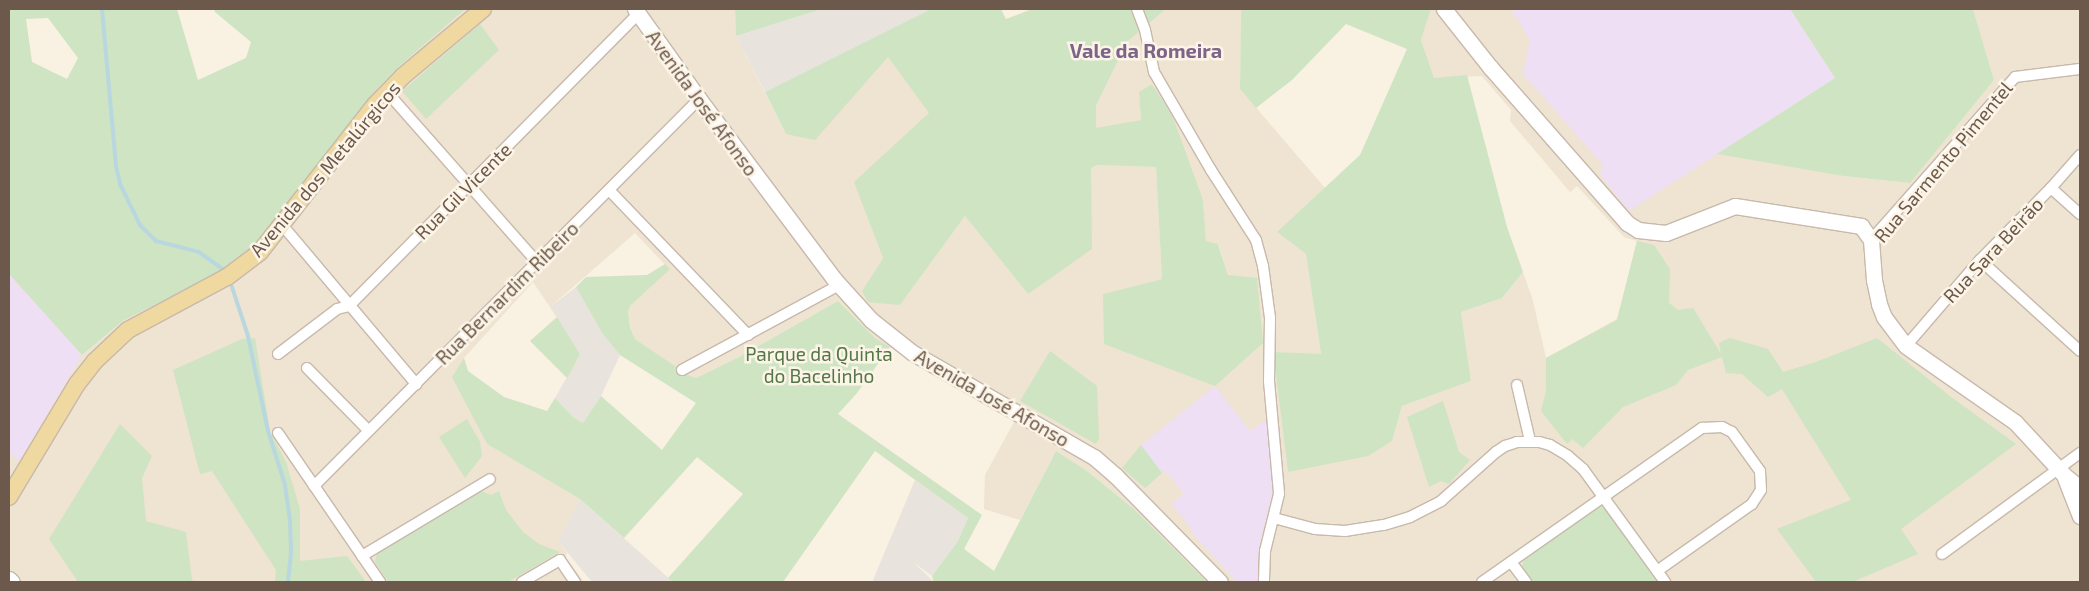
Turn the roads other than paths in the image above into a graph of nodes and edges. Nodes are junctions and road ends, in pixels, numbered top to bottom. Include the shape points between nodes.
1 (483, 9) edge
2 (1137, 9) edge
3 (1444, 9) edge
4 (636, 11) edge
5 (2080, 70) edge
6 (387, 92) junction
7 (699, 99) junction
8 (2080, 155) edge
9 (471, 184) junction
10 (2051, 188) junction
11 (609, 190) junction
12 (2080, 214) edge
13 (283, 226) junction
14 (1871, 240) junction
15 (1980, 260) junction
16 (537, 262) junction
17 (839, 285) junction
18 (349, 306) junction
19 (748, 335) junction
20 (1906, 346) junction
21 (2080, 351) edge
22 (278, 354) dead end
23 (307, 368) dead end
24 (682, 370) dead end
25 (416, 384) junction
26 (1517, 385) dead end
27 (369, 431) junction
28 (278, 433) dead end
29 (1530, 441) junction
30 (2080, 453) edge
31 (2061, 472) junction
32 (490, 480) dead end
33 (314, 486) junction
34 (2080, 488) edge
35 (1604, 496) junction
36 (9, 497) edge
37 (2080, 516) edge
38 (1274, 518) junction
39 (1942, 554) dead end
40 (362, 556) junction
41 (1511, 562) junction
42 (1657, 571) junction
43 (9, 579) edge
44 (12, 582) edge
45 (380, 582) edge
46 (522, 582) edge
47 (575, 582) edge
48 (1220, 582) edge
49 (1264, 582) edge
50 (1482, 582) edge
51 (1526, 582) edge
52 (1665, 582) edge

1 - 6 main road, Avenida dos Metalúrgicos
2 - 38 street via 1154,72 1259,250 1270,318 1269,381 1279,494
3 - 14 street via 1472,46 1632,227 1649,233 1666,233 1735,206 1861,226
4 - 7 street, Avenida José Afonso
4 - 9 street, Rua Gil Vicente
5 - 14 street, Rua Sarmento Pimentel via 2015,76
6 - 9 street
6 - 13 main road, Avenida dos Metalúrgicos
7 - 11 street, Rua Bernardim Ribeiro
7 - 17 street, Avenida José Afonso
8 - 10 street, Rua Sara Beirão
9 - 16 street
9 - 18 street, Rua Gil Vicente
10 - 12 street
10 - 15 street, Rua Sara Beirão
11 - 16 street, Rua Bernardim Ribeiro
11 - 19 street
13 - 18 street
13 - 36 main road, Avenida dos Metalúrgicos via 244,265 128,330 95,360
14 - 20 street, Rua Sarmento Pimentel via 1879,304 1884,317
15 - 20 street, Rua Sara Beirão
15 - 21 street
16 - 25 street, Rua Bernardim Ribeiro
17 - 19 street
17 - 48 street, Avenida José Afonso via 871,320 913,353 1094,457
18 - 22 street, Rua Gil Vicente via 337,309
18 - 25 street
19 - 24 street
20 - 31 street, Rua Sarmento Pimentel via 2015,422
23 - 27 street
25 - 27 street, Rua Bernardim Ribeiro
26 - 29 street
27 - 33 street, Rua Bernardim Ribeiro
28 - 33 street
29 - 35 street via 1550,445 1568,456 1583,468
29 - 38 street via 1517,442 1496,452 1441,501 1397,522 1364,529 1328,530
30 - 31 street
31 - 34 street
31 - 37 street
31 - 39 street
32 - 40 street
33 - 40 street
35 - 41 street
35 - 42 street
35 - 42 street via 1702,428 1711,426 1732,432 1760,471 1762,490 1752,504
38 - 49 street via 1265,551
40 - 45 street
41 - 50 street
41 - 51 street
42 - 52 street
43 - 44 street
46 - 47 street via 560,560

